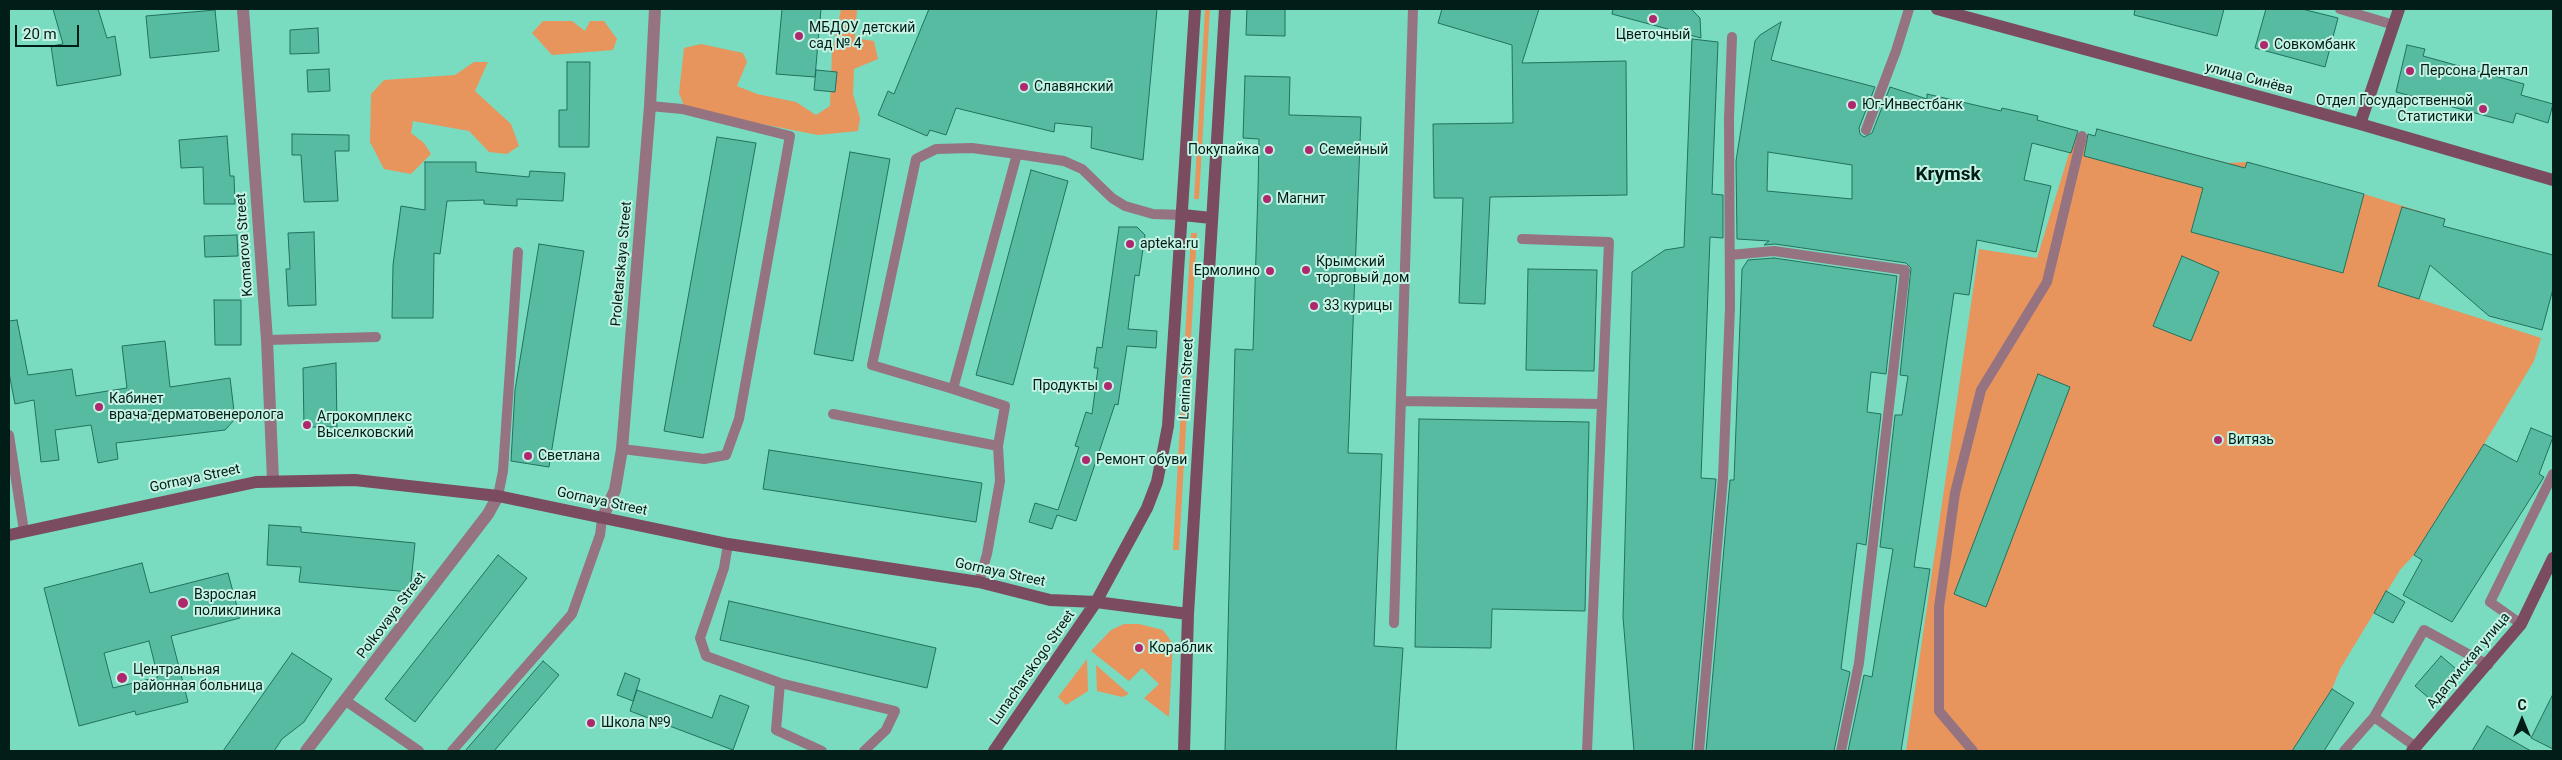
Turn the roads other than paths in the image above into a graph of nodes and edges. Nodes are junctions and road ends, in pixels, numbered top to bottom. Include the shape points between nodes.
1 (243, 9) edge
2 (655, 9) edge
3 (1195, 9) edge
4 (1225, 9) edge
5 (1412, 9) edge
6 (1909, 9) edge
7 (1937, 9) edge
8 (2340, 9) edge
9 (2399, 9) edge
10 (2394, 25) junction
11 (1732, 37) dead end
12 (650, 106) junction
13 (2360, 124) junction
14 (1866, 130) dead end
15 (2082, 136) dead end
16 (1017, 154) junction
17 (2553, 180) edge
18 (1183, 215) junction
19 (1211, 218) junction
20 (1522, 239) dead end
21 (518, 252) dead end
22 (1730, 255) junction
23 (376, 337) dead end
24 (267, 340) junction
25 (953, 389) junction
26 (1401, 401) junction
27 (1602, 404) junction
28 (833, 414) dead end
29 (9, 435) edge
30 (998, 446) junction
31 (622, 449) junction
32 (2553, 474) edge
33 (273, 480) junction
34 (498, 496) junction
35 (602, 518) junction
36 (24, 531) junction
37 (9, 535) edge
38 (728, 544) junction
39 (2553, 558) edge
40 (979, 582) junction
41 (1096, 602) junction
42 (1188, 614) junction
43 (1394, 623) dead end
44 (2520, 624) junction
45 (2488, 665) junction
46 (780, 683) junction
47 (346, 700) junction
48 (2374, 717) junction
49 (2414, 749) edge
50 (306, 751) edge
51 (419, 751) edge
52 (452, 751) edge
53 (822, 751) edge
54 (864, 751) edge
55 (994, 751) edge
56 (1184, 751) edge
57 (1587, 751) edge
58 (1699, 751) edge
59 (1841, 751) edge
60 (1973, 751) edge
61 (2344, 751) edge

1 - 24 street, Komarova Street
2 - 12 street, Proletarskaya Street
3 - 18 main road, Lenina Street
4 - 19 main road, Lenina Street
5 - 26 lane
6 - 14 lane
7 - 13 main road, улица Синёва
8 - 10 lane
9 - 10 main road
10 - 13 main road
11 - 22 lane
12 - 31 street, Proletarskaya Street
12 - 31 lane via 682,109 790,136 739,419 726,454 704,459
13 - 17 main road, улица Синёва
15 - 60 lane via 2047,282 1981,390 1955,492 1939,607 1939,711
16 - 18 lane via 1064,161 1082,169 1125,206 1153,214
16 - 25 lane
16 - 25 lane via 972,148 936,149 916,159 872,365
18 - 19 main road
18 - 41 main road, Lenina Street via 1168,426 1163,456 1147,508
19 - 42 main road, Lenina Street
20 - 27 lane via 1609,242
21 - 34 lane via 503,471
22 - 58 lane via 1723,478
22 - 59 lane via 1782,252 1905,270 1859,663
23 - 24 lane
24 - 33 street, Komarova Street
25 - 30 lane via 1005,406
26 - 27 lane
26 - 43 lane
27 - 57 lane
28 - 30 lane
29 - 36 lane
30 - 40 lane via 1000,481
31 - 35 street, Proletarskaya Street via 615,490
32 - 44 lane via 2490,602
33 - 34 main road, Gornaya Street via 355,480
33 - 36 main road, Gornaya Street
34 - 35 main road, Gornaya Street
34 - 47 street, Polkovaya Street via 488,514
35 - 38 main road, Gornaya Street
35 - 52 lane via 600,535 572,614
36 - 37 main road, Gornaya Street
38 - 40 main road, Gornaya Street
38 - 46 lane via 724,568 700,638 706,656
39 - 44 main road, Адагумская улица
40 - 41 main road, Gornaya Street via 1050,600
41 - 42 main road, Gornaya Street
41 - 55 main road, Lunacharskogo Street
42 - 56 main road, Lenina Street
44 - 45 main road, Адагумская улица
45 - 48 lane via 2424,630
45 - 49 main road, Адагумская улица
46 - 53 lane via 776,730
46 - 54 lane via 895,711 886,730
47 - 50 street, Polkovaya Street
47 - 51 lane
48 - 49 lane
48 - 61 lane

